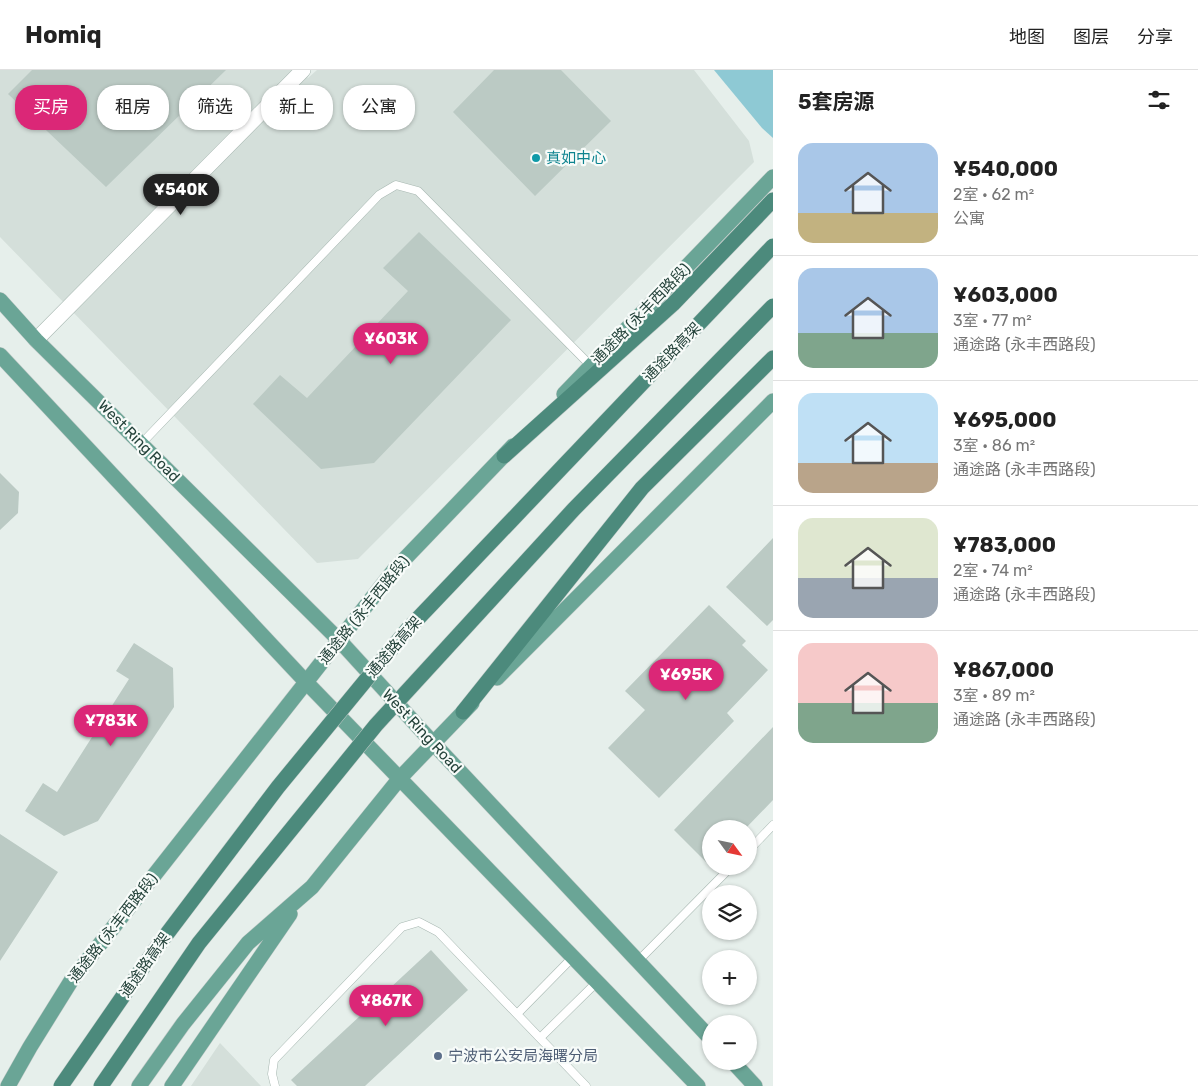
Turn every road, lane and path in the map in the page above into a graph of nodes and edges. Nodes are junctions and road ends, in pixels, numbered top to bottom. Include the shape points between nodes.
1 (304, 70) edge
2 (773, 177) edge
3 (773, 200) edge
4 (773, 246) edge
5 (0, 300) edge
6 (773, 306) edge
7 (36, 340) junction
8 (0, 355) edge
9 (773, 358) edge
10 (590, 366) junction
11 (773, 401) edge
12 (141, 444) junction
13 (504, 456) junction
14 (339, 640) junction
15 (306, 682) junction
16 (463, 712) junction
17 (433, 743) junction
18 (400, 778) junction
19 (773, 825) edge
20 (758, 841) edge
21 (723, 875) edge
22 (312, 887) junction
23 (573, 957) junction
24 (638, 961) junction
25 (597, 982) junction
26 (516, 1014) junction
27 (702, 1029) edge
28 (540, 1038) junction
29 (741, 1070) edge
30 (7, 1086) edge
31 (61, 1086) edge
32 (101, 1086) edge
33 (139, 1086) edge
34 (172, 1086) edge
35 (275, 1086) edge
36 (586, 1086) edge
37 (698, 1086) edge
38 (756, 1086) edge

1 - 7 street
2 - 10 main road, 通途路 (永丰西路段)
3 - 13 highway via 673,304
4 - 31 highway, 通途路高架, bridge via 407,630 220,863 157,947
5 - 7 main road, West Ring Road
6 - 32 highway, bridge via 574,509 376,724 199,943
7 - 12 main road, West Ring Road
8 - 15 main road
9 - 16 highway via 642,488
10 - 12 lane via 418,191 396,185 379,195
10 - 13 main road, 通途路 (永丰西路段)
11 - 16 main road
12 - 14 main road, West Ring Road
13 - 14 main road, 通途路 (永丰西路段) via 396,568
14 - 15 main road, 通途路 (永丰西路段)
14 - 17 main road, West Ring Road
15 - 18 main road
15 - 30 main road, 通途路 (永丰西路段) via 71,981
16 - 17 main road
17 - 18 main road
17 - 24 main road, West Ring Road
18 - 22 main road
18 - 23 main road
19 - 20 lane
21 - 24 lane
22 - 33 main road via 248,943 183,1024
22 - 34 main road
23 - 25 main road
23 - 26 lane
24 - 27 main road, West Ring Road
25 - 28 lane
25 - 37 main road
26 - 28 lane
26 - 35 lane via 438,932 419,922 402,927 274,1060 272,1074
28 - 36 lane
29 - 38 main road

